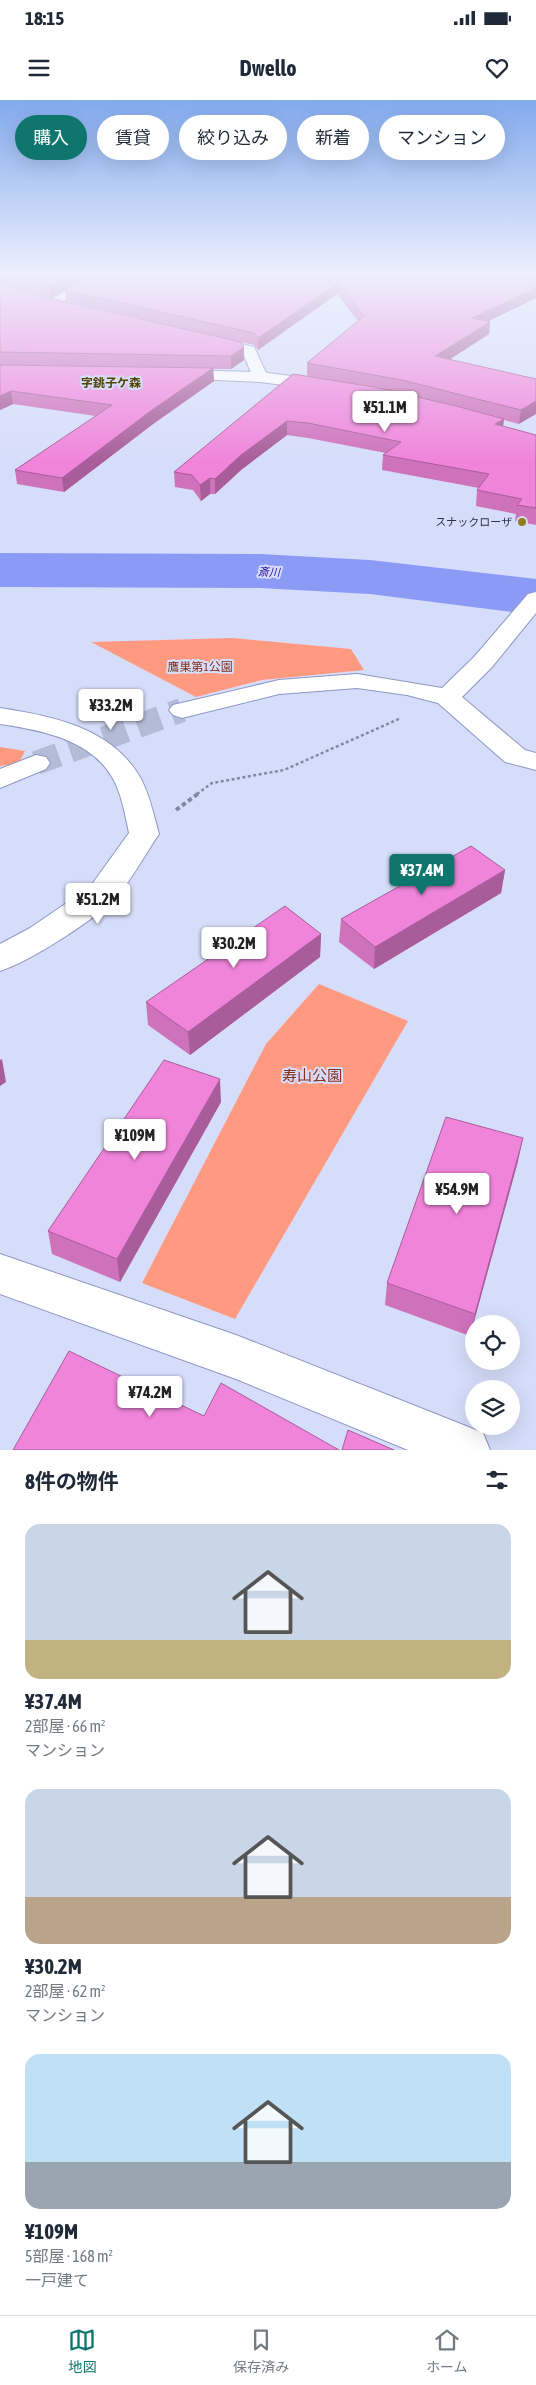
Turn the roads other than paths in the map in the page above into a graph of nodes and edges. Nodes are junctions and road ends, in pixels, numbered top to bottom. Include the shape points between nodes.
1 (193, 337) edge
2 (166, 374) edge
3 (260, 377) junction
4 (337, 388) edge
5 (536, 599) edge
6 (447, 697) junction
7 (182, 710) tunnel mouth
8 (0, 716) edge
9 (536, 762) edge
10 (36, 763) tunnel mouth
11 (0, 779) edge
12 (0, 959) edge
13 (0, 1274) edge
14 (466, 1450) edge

1 - 3 street via 249,350
2 - 3 street
3 - 4 street
5 - 6 street via 483,662
6 - 7 street via 357,681 279,687
6 - 9 street via 515,756
8 - 12 street via 38,721 70,732 100,749 123,772 136,800 144,834 101,895 41,936
10 - 11 street
13 - 14 street via 236,1357

